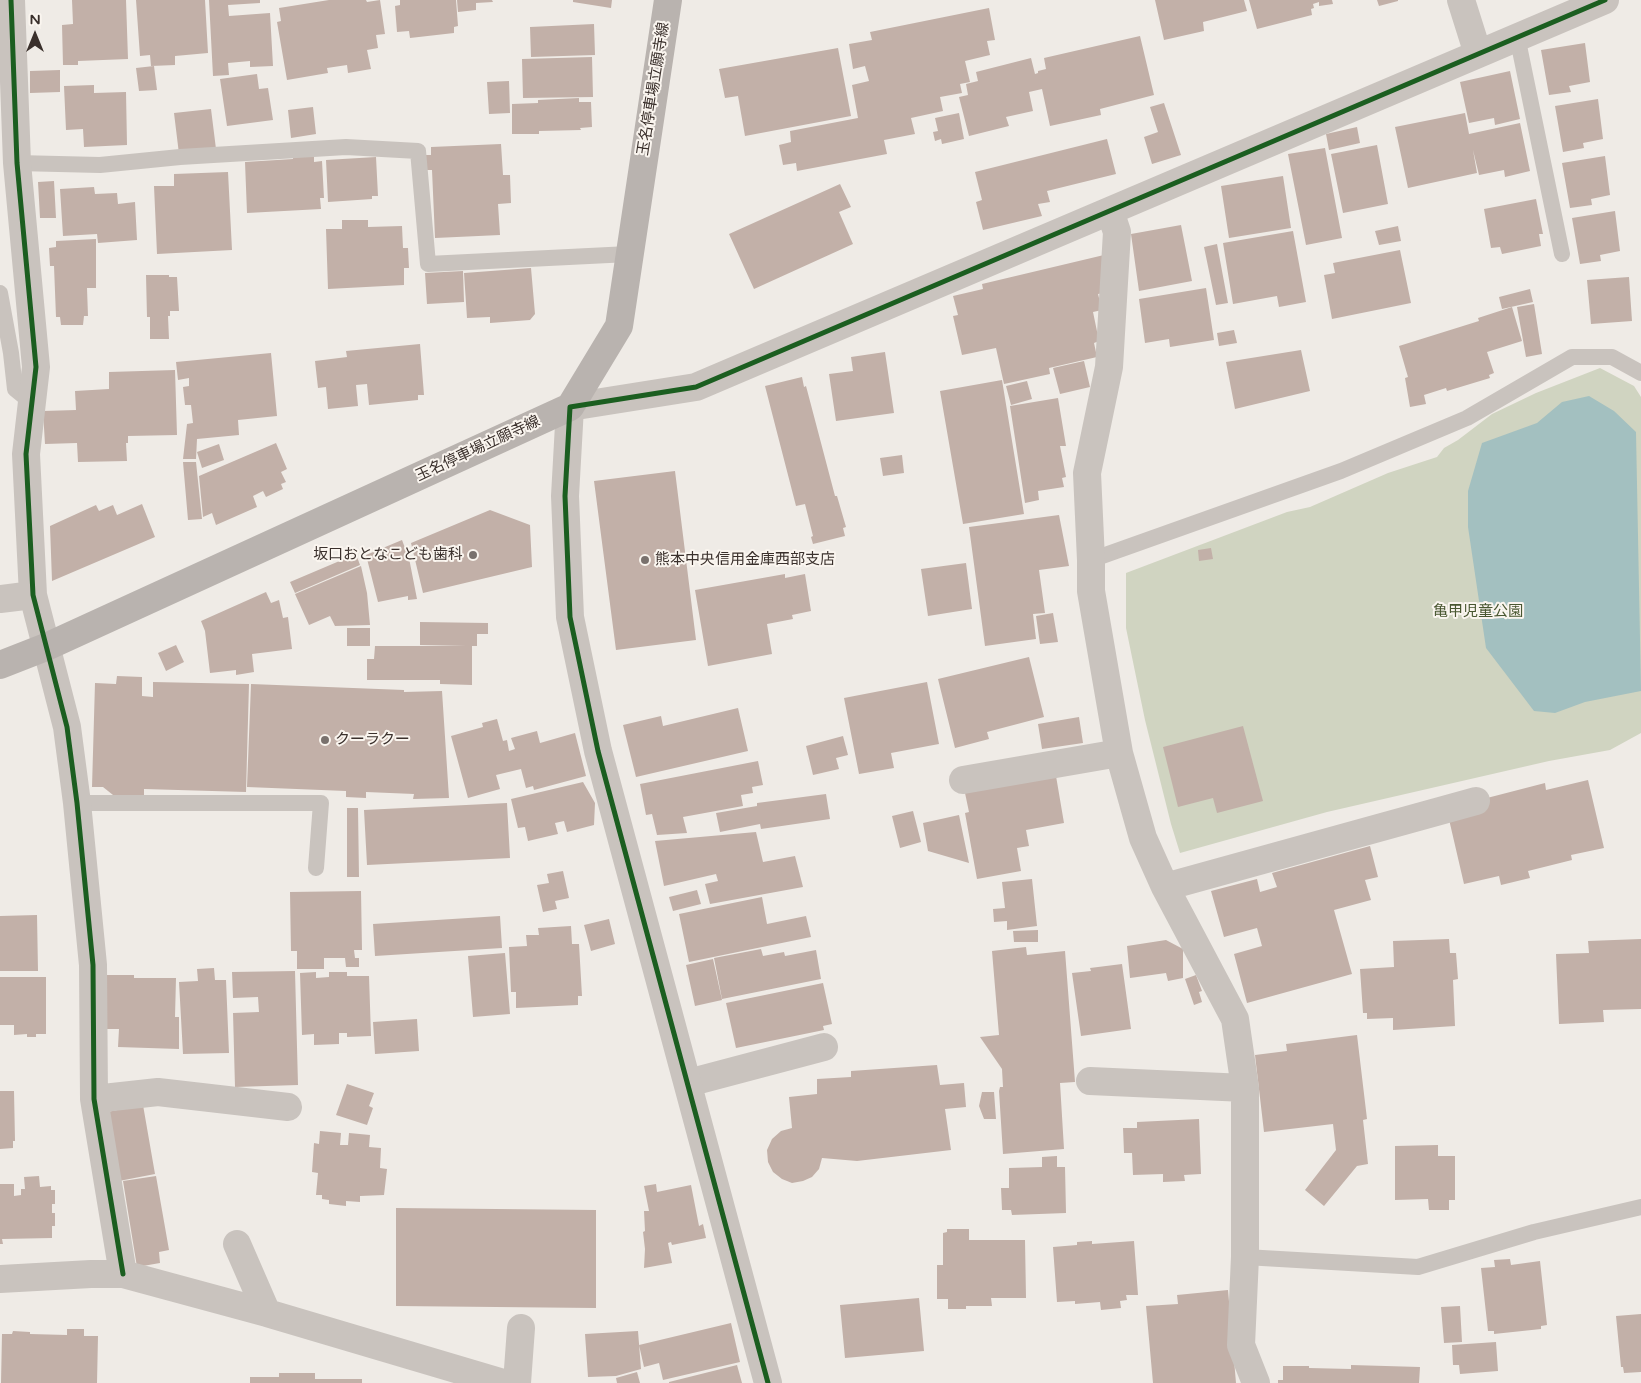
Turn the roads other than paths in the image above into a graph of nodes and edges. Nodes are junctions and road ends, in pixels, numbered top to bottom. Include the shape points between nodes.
1 (11, 0) edge
2 (668, 0) edge
3 (1461, 0) edge
4 (1605, 0) edge
5 (1517, 36) junction
6 (1478, 54) junction
7 (17, 163) junction
8 (1110, 211) junction
9 (629, 254) junction
10 (1562, 254) dead end
11 (0, 293) edge
12 (1641, 373) edge
13 (31, 402) junction
14 (570, 407) junction
15 (1091, 560) junction
16 (33, 595) junction
17 (0, 599) edge
18 (46, 647) junction
19 (0, 665) edge
20 (1119, 753) junction
21 (963, 780) dead end
22 (1476, 801) dead end
23 (77, 803) junction
24 (316, 868) dead end
25 (1165, 887) junction
26 (824, 1047) dead end
27 (1090, 1081) dead end
28 (688, 1083) junction
29 (1245, 1088) junction
30 (94, 1099) junction
31 (288, 1107) dead end
32 (1641, 1207) edge
33 (237, 1244) dead end
34 (1245, 1257) junction
35 (123, 1274) junction
36 (0, 1279) edge
37 (267, 1313) junction
38 (521, 1328) dead end
39 (503, 1383) edge
40 (517, 1383) edge
41 (768, 1383) edge
42 (1256, 1383) edge

1 - 7 street
2 - 9 main road, 玉名停車場立願寺線
3 - 6 street
4 - 5 street
5 - 6 street
5 - 10 lane
6 - 8 street
7 - 9 lane via 100,165 346,146 418,151 428,264
7 - 13 street via 36,367
8 - 14 street via 696,387
8 - 15 street via 1117,232 1108,367 1087,473
9 - 14 main road, 玉名停車場立願寺線 via 619,326
11 - 13 lane via 15,389
12 - 15 lane via 1612,357 1572,357 1467,418 1341,471
13 - 16 street via 26,454
14 - 18 main road, 玉名停車場立願寺線
14 - 28 street via 566,496 570,617 598,751
15 - 20 street via 1091,591
16 - 17 street
16 - 18 street
18 - 19 main road, 玉名停車場立願寺線
18 - 23 street via 67,727
20 - 21 street
20 - 25 street via 1143,838
22 - 25 street
23 - 24 lane via 321,803
23 - 30 street via 93,965
25 - 29 street via 1236,1019
26 - 28 street
27 - 29 street
28 - 41 street
29 - 34 street
30 - 31 street via 158,1092
30 - 35 street
32 - 34 lane via 1534,1232 1418,1267
33 - 37 street
34 - 42 street via 1241,1345
35 - 36 street
35 - 37 street
37 - 39 street
38 - 40 street

